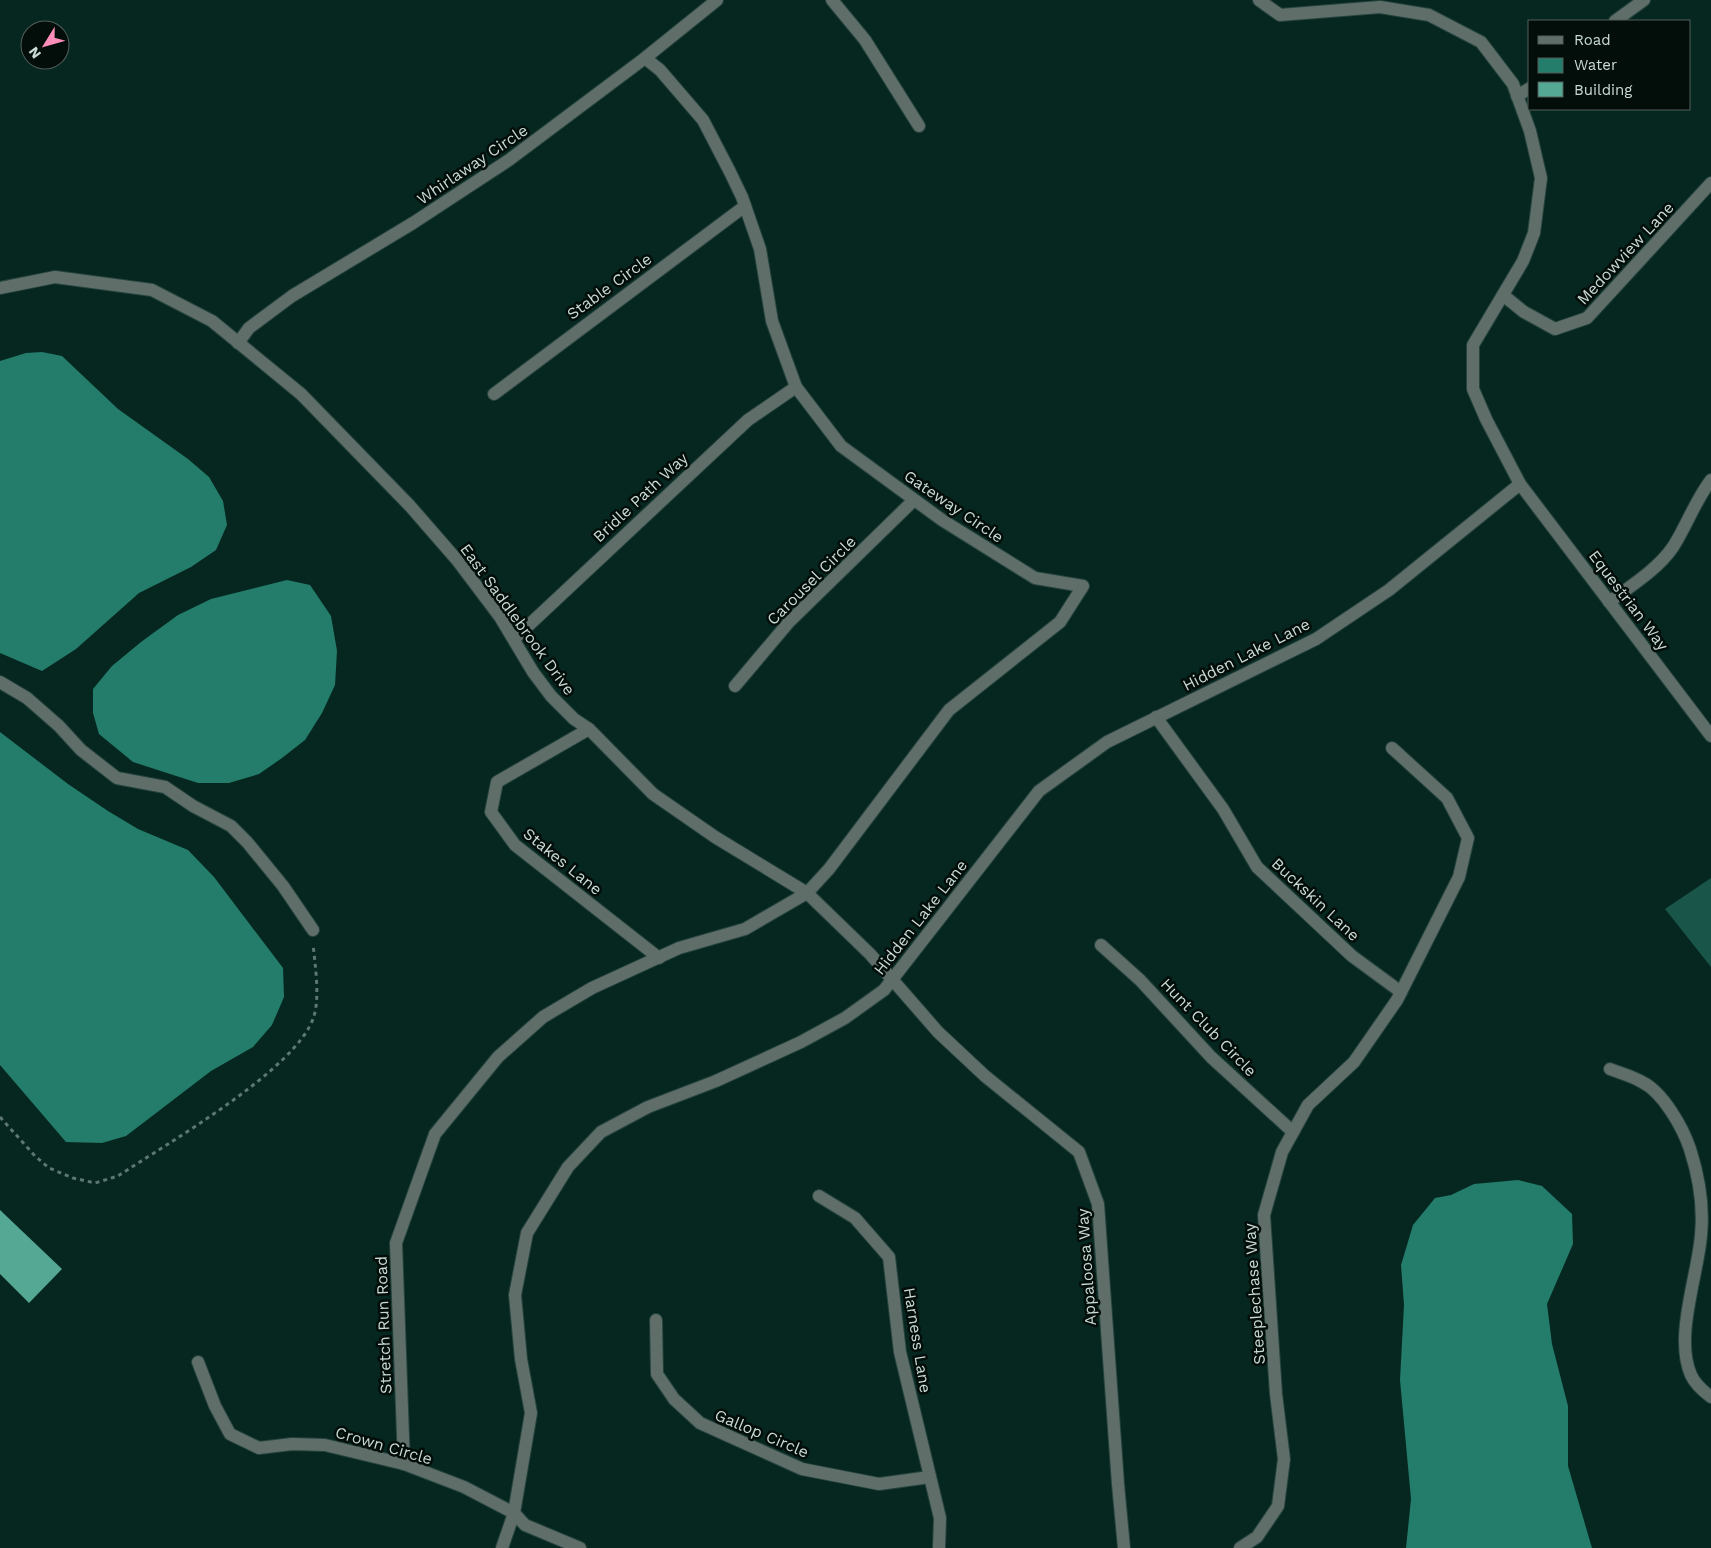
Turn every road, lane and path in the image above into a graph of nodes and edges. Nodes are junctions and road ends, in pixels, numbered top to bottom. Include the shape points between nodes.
1 (717, 0) edge
2 (832, 0) edge
3 (1259, 0) edge
4 (1644, 0) edge
5 (1385, 4) edge
6 (1616, 20) edge
7 (645, 58) junction
8 (1528, 89) edge
9 (1517, 96) junction
10 (919, 126) dead end
11 (1711, 183) edge
12 (745, 206) junction
13 (0, 288) edge
14 (1503, 296) junction
15 (238, 343) junction
16 (796, 387) junction
17 (494, 394) dead end
18 (1711, 480) edge
19 (1520, 484) junction
20 (914, 500) junction
21 (1610, 602) junction
22 (514, 639) junction
23 (0, 682) edge
24 (735, 686) dead end
25 (1156, 717) junction
26 (590, 729) junction
27 (1711, 736) edge
28 (1392, 748) dead end
29 (807, 893) junction
30 (312, 930) joint
31 (1102, 945) dead end
32 (659, 958) junction
33 (893, 978) junction
34 (1401, 992) junction
35 (1610, 1069) dead end
36 (0, 1117) edge
37 (1293, 1132) junction
38 (819, 1196) dead end
39 (656, 1320) dead end
40 (198, 1362) dead end
41 (1711, 1397) edge
42 (404, 1464) junction
43 (930, 1477) junction
44 (514, 1513) junction
45 (502, 1548) edge
46 (580, 1548) edge
47 (939, 1548) edge
48 (1124, 1548) edge
49 (1240, 1548) edge

1 - 7 street, Whirlaway Circle
2 - 10 street via 865,40
3 - 5 street, Equestrian Way via 1280,15
4 - 6 street
5 - 9 street, Equestrian Way via 1429,15 1482,42 1513,84
7 - 12 street, Gateway Circle via 660,70 703,120
7 - 15 street, Whirlaway Circle via 509,160 406,228 292,296 249,328
8 - 9 street
9 - 14 street, Equestrian Way via 1530,131 1541,178 1534,233
11 - 14 street, Medowview Lane via 1587,318 1555,328 1524,312
12 - 16 street, Gateway Circle via 760,249 772,321
12 - 17 street, Stable Circle
13 - 15 street, East Saddlebrook Drive via 56,277 152,290 212,321
14 - 19 street, Equestrian Way via 1473,345 1473,389
15 - 22 street, East Saddlebrook Drive via 301,394 372,465 457,560
16 - 20 street, Gateway Circle via 841,446
16 - 22 street, Bridle Path Way via 741,427
18 - 21 street via 1672,548
19 - 21 street, Equestrian Way
19 - 25 street, Hidden Lake Lane via 1389,590 1316,638
20 - 24 street, Carousel Circle via 789,622
20 - 29 street, Gateway Circle via 1035,578 1083,586 1060,622 949,710 829,869
21 - 27 street, Equestrian Way
22 - 26 street, East Saddlebrook Drive via 551,696 574,719
23 - 30 street via 27,698 117,778 165,787 192,806 231,826 283,886
25 - 33 street, Hidden Lake Lane via 1107,742 1039,791
25 - 34 street, Buckskin Lane via 1223,809 1257,867 1352,956
26 - 29 street, East Saddlebrook Drive via 653,794 715,837
26 - 32 street, Stakes Lane via 497,782 491,812 515,846
28 - 34 street, Steeplechase Way via 1447,798 1468,838 1459,877
29 - 32 street, Stretch Run Road via 745,929 679,948
29 - 33 street, East Saddlebrook Drive
30 - 36 path via 316,974 314,1016 294,1049 243,1093 118,1176 95,1183 49,1168
31 - 37 street, Hunt Club Circle via 1140,980 1211,1057
32 - 42 street, Stretch Run Road via 592,988 544,1018 498,1058 435,1134 396,1244
33 - 44 street, Hidden Lake Lane via 884,990 845,1018 801,1042 716,1081 648,1107 601,1132 568,1167 527,1233 515,1295 521,1359 531,1413
33 - 48 street, Appaloosa Way via 938,1032 984,1076 1079,1152 1098,1204
34 - 37 street, Steeplechase Way via 1354,1062 1308,1105
35 - 41 street via 1644,1082 1661,1099 1683,1130 1697,1172 1702,1200 1702,1233 1687,1321 1685,1353 1691,1375
37 - 49 street, Steeplechase Way via 1282,1152 1264,1215 1276,1394 1284,1459 1278,1506 1257,1537
38 - 43 street, Harness Lane via 855,1218 889,1257 900,1352
39 - 43 street, Gallop Circle via 657,1374 674,1400 700,1423 802,1469 879,1484
40 - 42 street, Crown Circle via 230,1434 259,1448 325,1445
42 - 44 street, Crown Circle via 464,1487
43 - 47 street, Harness Lane via 940,1518
44 - 45 street, Hidden Lake Lane
44 - 46 street via 525,1526

